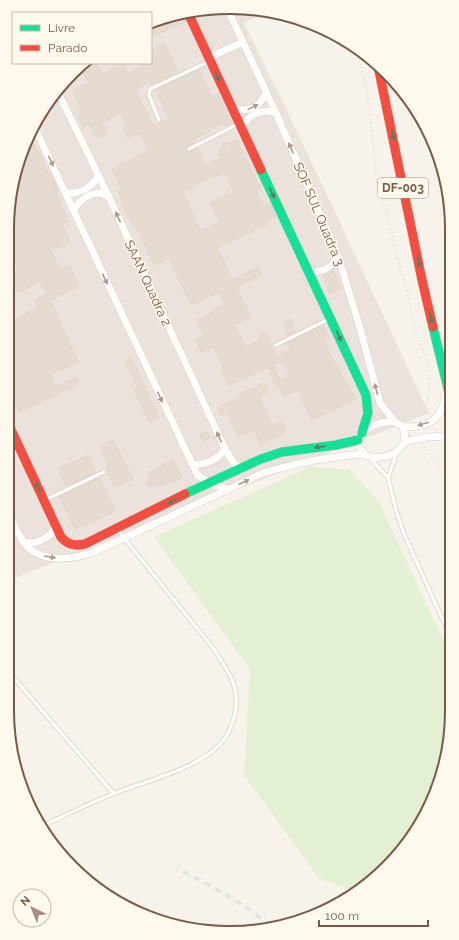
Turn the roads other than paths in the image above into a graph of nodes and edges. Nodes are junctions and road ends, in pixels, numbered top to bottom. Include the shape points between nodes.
1 (230, 14) edge
2 (190, 18) edge
3 (243, 42) junction
4 (209, 59) junction
5 (380, 75) edge
6 (266, 90) junction
7 (60, 96) edge
8 (232, 108) junction
9 (276, 113) junction
10 (158, 120) dead end
11 (241, 126) junction
12 (37, 132) edge
13 (189, 149) dead end
14 (98, 177) junction
15 (65, 193) junction
16 (108, 197) junction
17 (73, 211) junction
18 (338, 256) junction
19 (310, 272) junction
20 (331, 318) junction
21 (276, 345) dead end
22 (445, 382) edge
23 (445, 395) edge
24 (395, 422) junction
25 (403, 427) junction
26 (14, 436) edge
27 (360, 436) junction
28 (445, 438) edge
29 (404, 442) junction
30 (225, 449) junction
31 (397, 451) junction
32 (367, 456) junction
33 (192, 464) junction
34 (240, 469) junction
35 (104, 472) dead end
36 (197, 474) junction
37 (388, 478) junction
38 (208, 483) junction
39 (227, 489) junction
40 (194, 490) junction
41 (44, 501) junction
42 (14, 525) edge
43 (56, 525) junction
44 (117, 528) junction
45 (124, 538) junction
46 (23, 542) junction
47 (445, 625) edge
48 (14, 678) edge
49 (114, 794) junction
50 (46, 824) edge

1 - 3 street, SOF SUL Quadra 3
2 - 4 main road
3 - 4 street
3 - 6 street, SOF SUL Quadra 3
4 -> 8 main road
4 - 10 lane via 150,89 149,95
5 -> 22 main road, DF-003
8 -> 6 street via 241,111 257,105 262,102
6 - 9 street, SOF SUL Quadra 3
7 - 14 street, SAAN Quadra 2
8 - 11 main road
9 - 11 street via 263,111 253,115
18 -> 9 street, SOF SUL Quadra 3
11 - 13 lane
11 -> 19 main road
12 -> 15 street
14 - 15 street via 85,190 73,194
14 - 16 street, SAAN Quadra 2
15 - 17 street
16 - 17 street via 101,193 86,197
30 -> 16 street, SAAN Quadra 2
17 -> 33 street
18 - 19 street via 328,268
24 -> 18 street, SOF SUL Quadra 3 via 380,403
19 - 20 main road
20 - 21 lane
20 -> 27 main road via 366,395 368,413
23 -> 25 street via 442,412 433,421
24 - 25 street
24 - 27 street via 377,424
25 - 29 street
41 -> 26 main road
27 - 32 street via 359,446
27 -> 34 main road via 336,445 282,452
28 - 29 street via 437,436
29 - 31 street
30 - 33 street via 211,461 199,465
30 - 34 street, SAAN Quadra 2
31 - 32 street via 390,456
31 - 37 lane
32 - 37 lane
39 -> 32 street via 263,473 290,465 317,459
33 - 36 street
34 - 38 main road
35 - 41 lane
36 - 38 street
36 - 40 street
37 - 47 lane via 404,534
38 - 39 street
38 - 40 main road
39 - 45 street
40 -> 44 main road
41 - 43 main road
42 - 46 street
43 - 44 main road via 63,540 76,545 85,544
43 - 46 street via 52,533 43,540 31,544
44 - 45 lane
46 -> 45 street via 36,553 53,558 71,558 94,552
45 - 49 lane via 213,648 232,679 236,702 227,735 206,756
48 - 49 lane
49 - 50 lane

